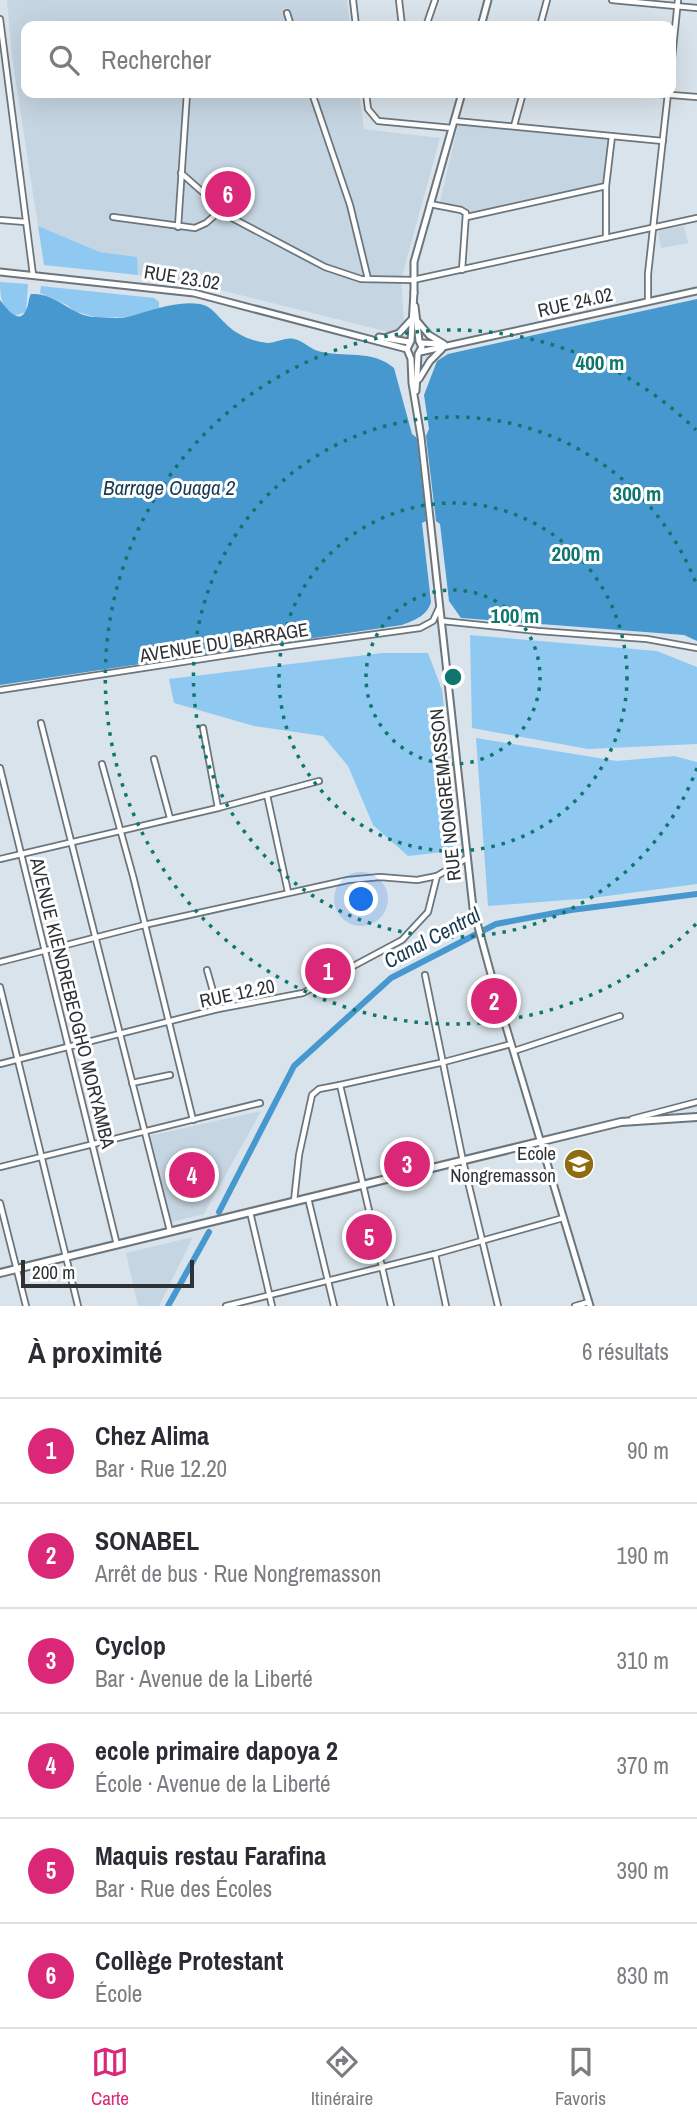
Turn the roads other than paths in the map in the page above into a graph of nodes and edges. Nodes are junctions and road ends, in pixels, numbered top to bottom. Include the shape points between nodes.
1 (353, 0) edge
2 (399, 0) edge
3 (435, 0) edge
4 (488, 0) edge
5 (547, 0) edge
6 (612, 0) edge
7 (678, 3) edge
8 (697, 8) edge
9 (287, 13) dead end
10 (0, 19) edge
11 (289, 21) edge
12 (355, 21) edge
13 (401, 21) edge
14 (428, 21) edge
15 (482, 21) edge
16 (541, 21) edge
17 (676, 21) edge
18 (0, 84) edge
19 (8, 85) junction
20 (676, 95) edge
21 (697, 97) edge
22 (187, 98) edge
23 (314, 98) edge
24 (367, 98) edge
25 (461, 98) edge
26 (522, 98) edge
27 (668, 98) edge
28 (454, 124) junction
29 (514, 126) junction
30 (612, 136) junction
31 (663, 141) junction
32 (181, 173) junction
33 (606, 186) junction
34 (430, 204) junction
35 (221, 210) junction
36 (113, 217) dead end
37 (467, 218) junction
38 (697, 218) edge
39 (0, 220) edge
40 (25, 222) junction
41 (178, 227) junction
42 (653, 227) junction
43 (606, 238) junction
44 (462, 270) junction
45 (0, 272) edge
46 (33, 275) junction
47 (368, 279) junction
48 (413, 280) junction
49 (697, 291) edge
50 (648, 302) junction
51 (414, 319) junction
52 (355, 334) junction
53 (378, 337) junction
54 (420, 342) junction
55 (409, 346) junction
56 (444, 346) junction
57 (419, 353) junction
58 (417, 382) junction
59 (415, 393) junction
60 (440, 605) junction
61 (442, 621) junction
62 (697, 648) edge
63 (0, 690) edge
64 (41, 723) dead end
65 (203, 728) dead end
66 (154, 759) dead end
67 (102, 764) dead end
68 (0, 768) edge
69 (319, 781) dead end
70 (267, 795) junction
71 (218, 808) junction
72 (170, 818) junction
73 (120, 830) junction
74 (73, 842) junction
75 (23, 853) junction
76 (467, 858) junction
77 (0, 859) edge
78 (438, 876) junction
79 (288, 892) junction
80 (144, 925) junction
81 (96, 939) junction
82 (44, 950) junction
83 (0, 962) edge
84 (207, 970) dead end
85 (425, 975) dead end
86 (0, 987) edge
87 (218, 1009) junction
88 (620, 1016) dead end
89 (168, 1024) junction
90 (120, 1035) junction
91 (511, 1044) junction
92 (69, 1048) junction
93 (513, 1051) junction
94 (18, 1060) junction
95 (444, 1062) junction
96 (0, 1064) edge
97 (170, 1075) dead end
98 (131, 1083) junction
99 (340, 1085) junction
100 (697, 1102) edge
101 (260, 1103) dead end
102 (697, 1117) edge
103 (193, 1120) junction
104 (621, 1122) junction
105 (143, 1132) junction
106 (541, 1142) junction
107 (93, 1144) junction
108 (42, 1157) junction
109 (463, 1161) junction
110 (0, 1167) edge
111 (363, 1184) junction
112 (308, 1198) junction
113 (294, 1201) junction
114 (0, 1203) edge
115 (250, 1212) junction
116 (564, 1218) junction
117 (170, 1231) junction
118 (483, 1241) junction
119 (117, 1245) junction
120 (435, 1254) junction
121 (67, 1257) junction
122 (382, 1267) junction
123 (17, 1269) junction
124 (0, 1273) edge
125 (328, 1282) junction
126 (270, 1296) junction
127 (589, 1304) edge
128 (26, 1306) edge
129 (78, 1306) edge
130 (226, 1306) edge
131 (272, 1306) edge
132 (334, 1306) edge
133 (391, 1306) edge
134 (446, 1306) edge
135 (498, 1306) edge
136 (575, 1306) edge

1 - 12 street
2 - 13 street
3 - 14 street
4 - 15 street
5 - 16 street
6 - 7 street
7 - 8 street
7 - 17 street
9 - 11 street
10 - 19 street
18 - 19 street
19 - 40 street
20 - 21 street
22 - 32 street
23 - 47 street via 350,205
24 - 28 street via 368,109 378,121
25 - 28 street, RUE NONGREMASSON
26 - 29 street
27 - 31 street
28 - 29 street
28 - 34 street, RUE NONGREMASSON
29 - 30 street
30 - 31 street
30 - 33 street
31 - 42 street
32 - 35 street
32 - 41 street
33 - 37 street
33 - 43 street
34 - 37 street via 461,210
34 - 48 street, RUE NONGREMASSON
35 - 41 street via 200,227
35 - 47 street via 325,267
36 - 41 street
37 - 44 street
38 - 42 street
39 - 40 street
40 - 46 street
42 - 43 street
42 - 50 street
43 - 44 street
44 - 48 street
45 - 46 street, RUE 23.02
46 - 52 street, RUE 23.02 via 194,293
47 - 48 street
48 - 51 street, RUE NONGREMASSON
49 - 50 street, RUE 24.02
50 - 56 street, RUE 24.02
51 - 53 street via 399,333
51 - 54 street, RUE NONGREMASSON
51 - 55 street, RUE NONGREMASSON
51 - 56 street
52 - 53 street, RUE 23.02
52 - 55 street, RUE 23.02
53 - 55 street, RUE 23.02
54 - 55 street, RUE 24.02
54 - 56 street, RUE 24.02
54 - 57 street, RUE NONGREMASSON
55 - 57 street, RUE 24.02
55 - 59 street, RUE NONGREMASSON
56 - 57 street, RUE 24.02
56 - 58 street
57 - 58 street, RUE NONGREMASSON
58 - 59 street, RUE NONGREMASSON
59 - 60 street, RUE NONGREMASSON
60 - 61 street, RUE NONGREMASSON
60 - 63 street, AVENUE DU BARRAGE via 433,621 419,628
61 - 62 street via 647,639
61 - 76 street, RUE NONGREMASSON
64 - 74 street
65 - 71 street
66 - 72 street
67 - 73 street
68 - 75 street, AVENUE KIENDREBEOGHO MORYAMBA
69 - 70 street
70 - 71 street
70 - 79 street
71 - 72 street
72 - 73 street
73 - 74 street
73 - 80 street
74 - 75 street
74 - 81 street
75 - 77 street
75 - 82 street, AVENUE KIENDREBEOGHO MORYAMBA
76 - 78 street
76 - 91 street, RUE NONGREMASSON via 476,921
78 - 79 street via 359,879
78 - 87 street, RUE 12.20 via 428,912 402,940 303,993
79 - 80 street
80 - 81 street
80 - 89 street
81 - 82 street
81 - 90 street
82 - 83 street
82 - 92 street, AVENUE KIENDREBEOGHO MORYAMBA
84 - 87 street
85 - 95 street
86 - 94 street
87 - 89 street, RUE 12.20
88 - 93 street
89 - 90 street, RUE 12.20
89 - 103 street
90 - 92 street, RUE 12.20
90 - 98 street
91 - 93 street, RUE NONGREMASSON
91 - 95 street
92 - 94 street, RUE 12.20
92 - 107 street, AVENUE KIENDREBEOGHO MORYAMBA
93 - 106 street, RUE NONGREMASSON
94 - 96 street, RUE 12.20
94 - 108 street
95 - 99 street
95 - 109 street
97 - 98 street
98 - 105 street
99 - 111 street
99 - 113 street via 312,1095
100 - 104 street
101 - 103 street
102 - 104 main road
103 - 105 street
104 - 106 main road
105 - 107 street
105 - 117 street
106 - 109 main road
106 - 116 street, RUE NONGREMASSON
107 - 108 street
107 - 119 street, AVENUE KIENDREBEOGHO MORYAMBA
108 - 110 street
108 - 121 street
109 - 111 main road
109 - 118 street
111 - 112 main road
111 - 122 street
112 - 113 main road
112 - 125 street
113 - 115 main road
114 - 123 street
115 - 117 main road
115 - 126 street
116 - 118 street
116 - 127 street, RUE NONGREMASSON
117 - 119 main road
118 - 120 street
118 - 135 street
119 - 121 main road
120 - 122 street
120 - 134 street
121 - 123 main road
121 - 129 street
122 - 125 street
122 - 133 street
123 - 124 main road
123 - 128 street
125 - 126 street
125 - 132 street
126 - 130 street
126 - 131 street
127 - 136 street

